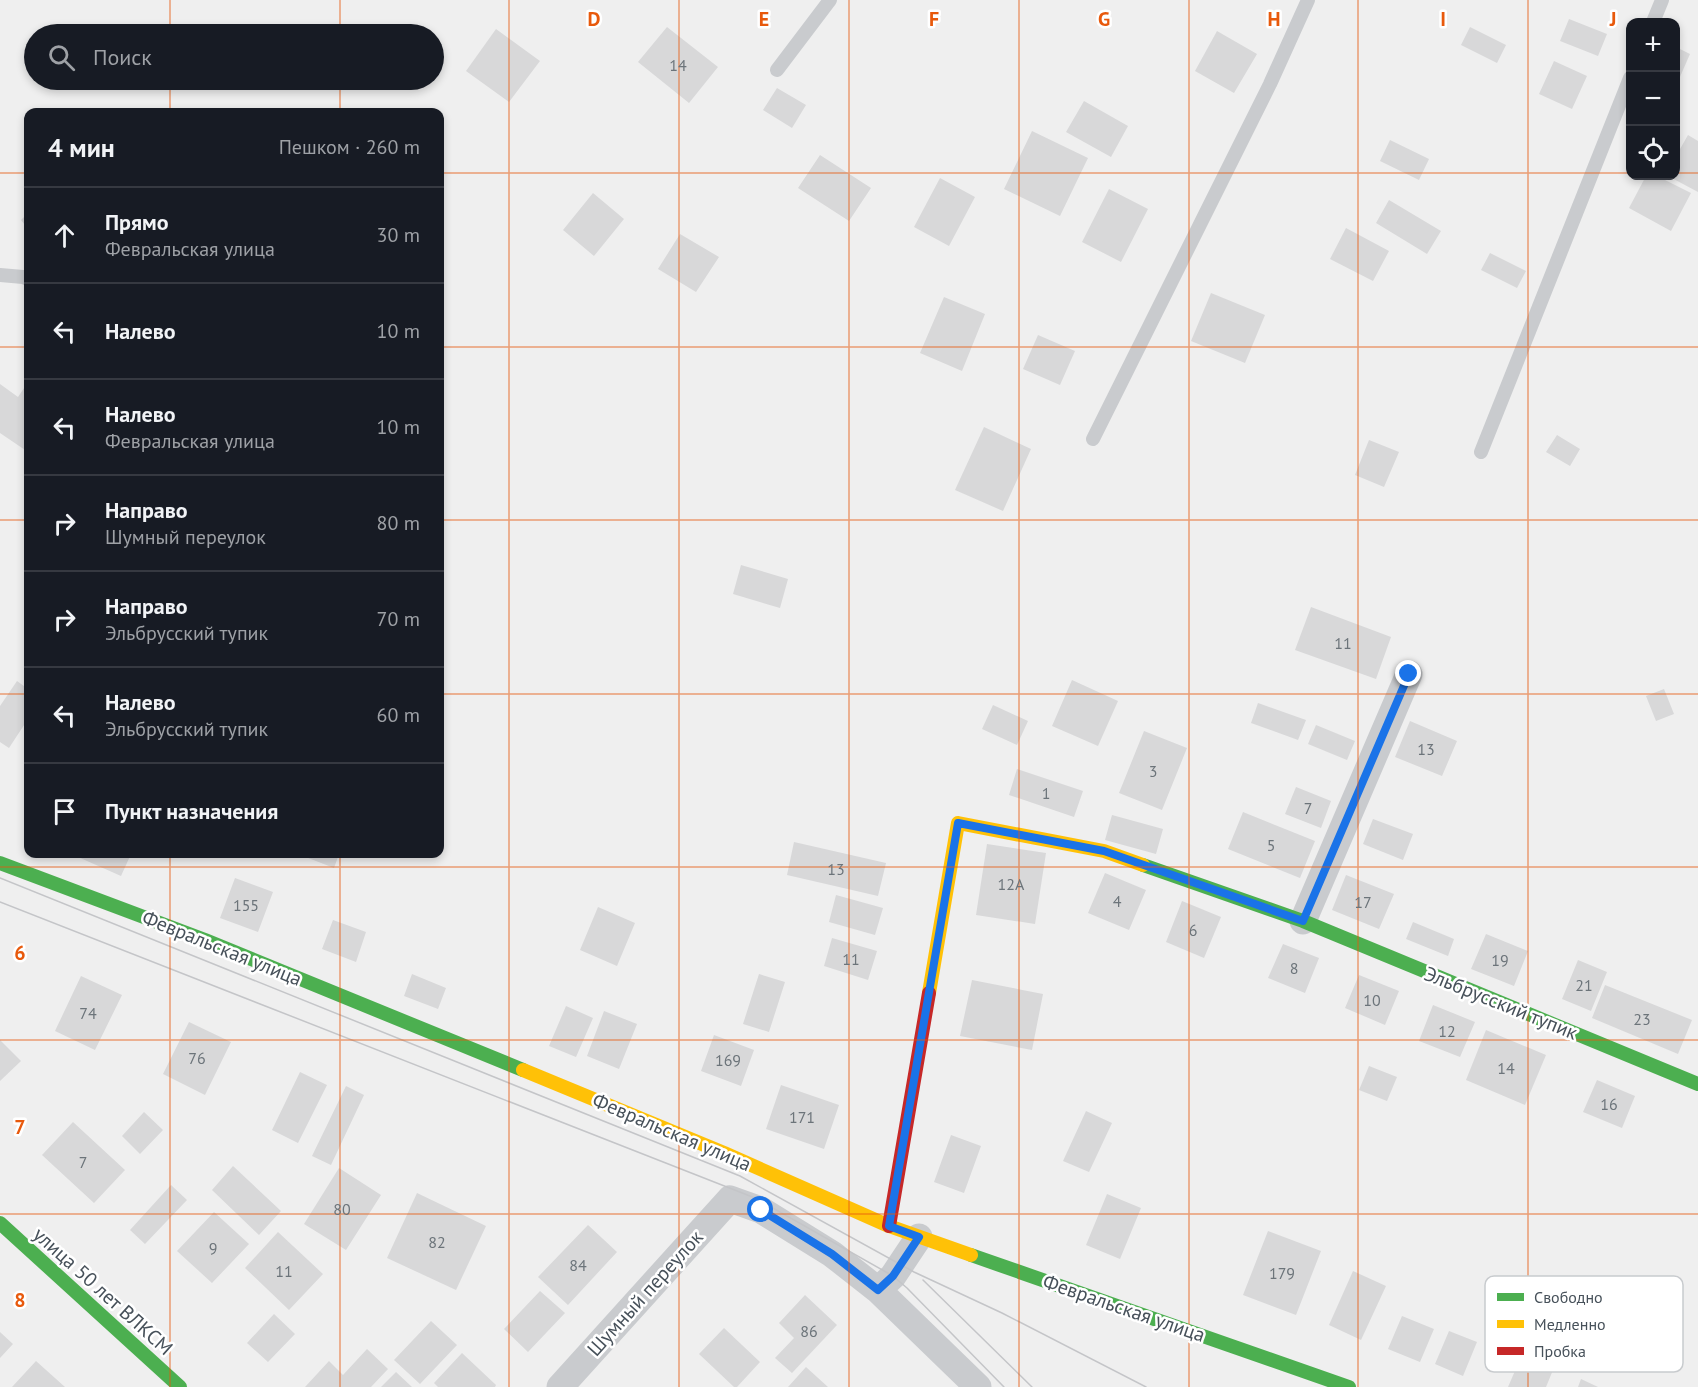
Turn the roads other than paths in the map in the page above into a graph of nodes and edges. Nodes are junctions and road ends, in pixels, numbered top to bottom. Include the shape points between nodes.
1 (830, 0) edge
2 (1308, 0) edge
3 (1662, 0) edge
4 (1655, 18) edge
5 (777, 70) dead end
6 (1626, 88) edge
7 (0, 275) edge
8 (24, 277) edge
9 (1094, 439) dead end
10 (1481, 452) dead end
11 (1409, 674) dead end
12 (0, 863) edge
13 (1303, 921) junction
14 (1698, 1084) edge
15 (730, 1199) joint
16 (0, 1223) edge
17 (889, 1226) junction
18 (919, 1237) junction
19 (878, 1290) junction
20 (180, 1387) edge
21 (560, 1387) edge
22 (978, 1387) edge
23 (1349, 1387) edge

1 - 5 lane
2 - 9 lane
3 - 4 lane
6 - 10 lane
7 - 8 lane
11 - 13 street
12 - 17 street, Февральская улица via 238,953 724,1153
13 - 14 street, Эльбрусский тупик
13 - 17 street, Эльбрусский тупик via 1104,851 958,823
15 - 19 street, Февральская улица via 761,1210 822,1247
15 - 21 street, Шумный переулок
16 - 20 street, улица 50 лет ВЛКСМ
17 - 18 street, Февральская улица
18 - 19 street via 893,1276
18 - 23 street, Февральская улица
19 - 22 street, Февральская улица

